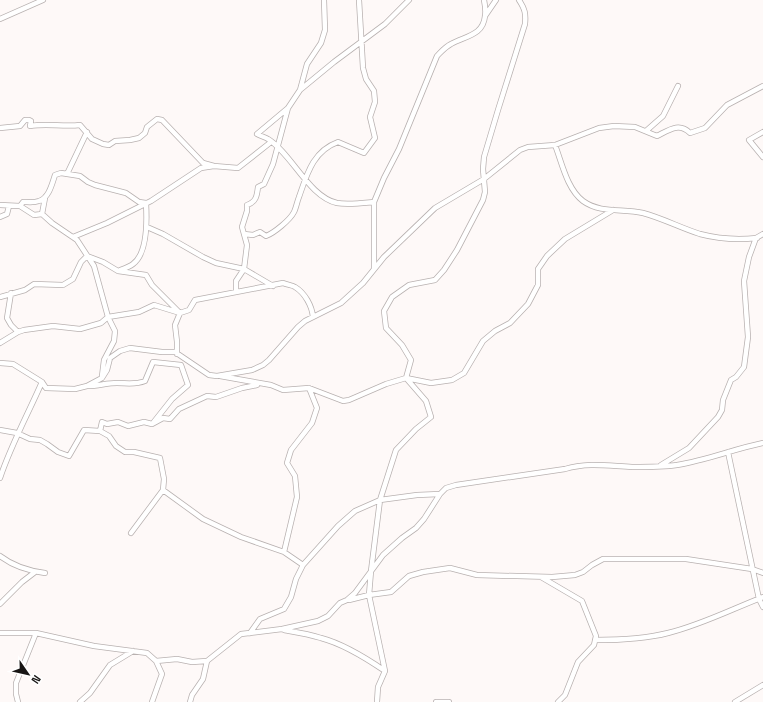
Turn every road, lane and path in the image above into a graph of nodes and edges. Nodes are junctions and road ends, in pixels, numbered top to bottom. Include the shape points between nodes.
1 (43, 0) edge
2 (324, 0) edge
3 (359, 0) edge
4 (409, 0) edge
5 (484, 0) edge
6 (496, 0) edge
7 (520, 0) edge
8 (485, 16) junction
9 (0, 19) edge
10 (361, 42) junction
11 (678, 86) dead end
12 (763, 86) edge
13 (300, 90) junction
14 (288, 108) junction
15 (0, 128) edge
16 (646, 131) junction
17 (87, 132) junction
18 (763, 132) edge
19 (271, 142) junction
20 (555, 145) junction
21 (278, 148) junction
22 (763, 157) edge
23 (214, 166) junction
24 (67, 174) junction
25 (306, 179) junction
26 (484, 179) junction
27 (44, 198) junction
28 (374, 202) junction
29 (146, 203) junction
30 (0, 205) edge
31 (9, 206) junction
32 (20, 206) junction
33 (613, 210) junction
34 (42, 214) junction
35 (0, 217) edge
36 (147, 227) junction
37 (244, 234) junction
38 (763, 236) edge
39 (73, 237) junction
40 (756, 238) junction
41 (87, 256) junction
42 (244, 269) junction
43 (374, 269) junction
44 (118, 271) junction
45 (273, 286) junction
46 (236, 292) junction
47 (10, 293) junction
48 (0, 297) edge
49 (180, 313) junction
50 (108, 317) junction
51 (313, 317) junction
52 (18, 332) junction
53 (0, 343) edge
54 (178, 354) junction
55 (0, 363) edge
56 (217, 376) junction
57 (102, 378) junction
58 (406, 378) junction
59 (42, 382) junction
60 (260, 384) junction
61 (87, 386) junction
62 (309, 388) junction
63 (152, 424) junction
64 (0, 430) edge
65 (100, 431) junction
66 (17, 434) junction
67 (763, 443) edge
68 (728, 452) junction
69 (662, 466) junction
70 (0, 478) edge
71 (163, 490) junction
72 (440, 494) junction
73 (380, 500) junction
74 (132, 533) dead end
75 (284, 552) junction
76 (0, 556) edge
77 (303, 565) junction
78 (752, 569) junction
79 (371, 571) junction
80 (35, 572) junction
81 (44, 573) dead end
82 (763, 573) edge
83 (540, 577) junction
84 (369, 594) junction
85 (761, 598) edge
86 (347, 600) junction
87 (0, 604) edge
88 (763, 607) edge
89 (282, 629) junction
90 (0, 633) edge
91 (36, 633) junction
92 (250, 633) junction
93 (595, 640) junction
94 (134, 651) junction
95 (156, 661) junction
96 (207, 661) junction
97 (385, 671) junction
98 (763, 685) edge
99 (18, 702) edge
100 (80, 702) edge
101 (152, 702) edge
102 (190, 702) edge
103 (377, 702) edge
104 (436, 702) edge
105 (449, 702) edge
106 (558, 702) edge
107 (735, 702) edge

1 - 9 street
2 - 13 street via 325,30 321,43 307,64
3 - 10 street
4 - 10 street via 385,24
5 - 8 street
6 - 8 street
7 - 26 street via 525,9 525,24 484,157
8 - 28 street via 475,34 444,48 437,56
10 - 13 street
10 - 25 street via 362,68 374,91 375,102 370,117 375,138 364,153 338,142 328,145 315,159
11 - 16 street via 663,116
12 - 16 street via 727,105 705,128 690,133 674,127 657,136
13 - 14 street
14 - 19 street via 256,134
14 - 21 street
15 - 17 street via 20,126 25,120 29,120 30,126 80,124
16 - 20 street via 635,127 599,128
17 - 23 street via 92,139 109,145 115,141 139,138 157,119 162,120 203,163
17 - 24 street
18 - 22 street via 749,140
19 - 21 street
19 - 23 street via 238,168
20 - 26 street via 520,150
20 - 33 street via 576,194 593,206
21 - 25 street
21 - 37 street via 264,184 258,187 256,197 247,205 242,227
23 - 29 street via 202,168
24 - 27 street via 55,175
24 - 29 street via 80,176 95,185 126,193 138,202
25 - 28 street via 317,193 327,200 338,203
25 - 37 street via 294,213 287,220 266,236 260,232 253,235
26 - 43 street via 435,208
26 - 58 street via 483,200 444,270 435,280 409,285 392,297 384,311 386,328 402,345 411,360
27 - 32 street via 38,202 23,202
27 - 34 street
28 - 43 street
29 - 36 street
29 - 39 street
30 - 31 street
31 - 32 street
31 - 35 street via 6,214
32 - 34 street via 34,215
33 - 40 street via 642,213 701,234 732,240
33 - 58 street via 565,239 546,256 538,270 538,285 528,304 510,323 483,341 464,373 452,380 431,383
34 - 39 street
36 - 42 street via 216,263
36 - 44 street via 140,256 133,264
37 - 42 street via 247,245
38 - 40 street
39 - 41 street
40 - 69 street via 744,281 748,337 744,367 731,380 718,417 689,448
41 - 44 street
41 - 47 street via 81,262 73,279 63,285 34,284 25,290
41 - 50 street via 94,266
42 - 45 street
42 - 46 street via 236,281
43 - 51 street via 363,283 341,302
44 - 49 street via 146,275 152,285
45 - 46 street
45 - 51 street via 283,283 295,287 305,296
46 - 49 street via 195,300 189,310
47 - 48 street
47 - 52 street via 7,318
49 - 50 street via 154,305 139,312
49 - 54 street via 174,325
50 - 52 street via 101,323 80,329 53,326
50 - 57 street via 115,336 104,360
51 - 56 street via 298,327 263,365 252,370
52 - 53 street
54 - 56 street via 209,375
54 - 57 street via 130,348 120,351 110,358
55 - 59 street via 14,364
56 - 60 street
57 - 61 street
58 - 62 street via 343,401
58 - 73 street via 426,401 431,417 396,450
59 - 61 street via 46,388 75,389
59 - 66 street
60 - 62 street via 272,385 283,390
60 - 63 street via 216,397 207,396 179,409 170,419 163,418
61 - 63 street via 140,383 145,381 154,362 181,365 188,385 172,399
62 - 75 street via 317,408 312,423 291,450 286,463 295,476 297,497
63 - 65 street via 144,422 128,426 118,422 102,422
64 - 66 street
65 - 66 street via 84,430 69,456 40,440
65 - 71 street via 125,452 160,458 164,479
66 - 70 street
67 - 68 street
68 - 69 street via 677,465
68 - 78 street
69 - 72 street via 578,465 456,484
71 - 74 street
71 - 75 street via 203,519 241,537
72 - 73 street
72 - 79 street via 424,520 383,555
73 - 77 street via 355,511
73 - 79 street
75 - 77 street
76 - 80 street
77 - 92 street via 284,608 260,620
78 - 82 street
78 - 83 street via 686,559 603,559 575,575
78 - 85 street
79 - 84 street
79 - 86 street
80 - 81 street
80 - 87 street
83 - 84 street via 477,575 450,568 409,576 391,592
83 - 93 street via 582,601 596,636
84 - 86 street
84 - 97 street
85 - 88 street
85 - 93 street via 668,633 627,639
86 - 89 street via 318,621
89 - 92 street
89 - 97 street via 321,638 341,646
90 - 91 street
91 - 94 street via 94,646
91 - 99 street via 16,683
92 - 96 street via 241,634
93 - 106 street via 594,645 578,662 565,695
94 - 95 street via 147,653
94 - 100 street via 110,665 90,693
95 - 96 street
95 - 101 street via 162,674
96 - 102 street via 203,679
97 - 103 street via 378,687
98 - 107 street
104 - 105 street

